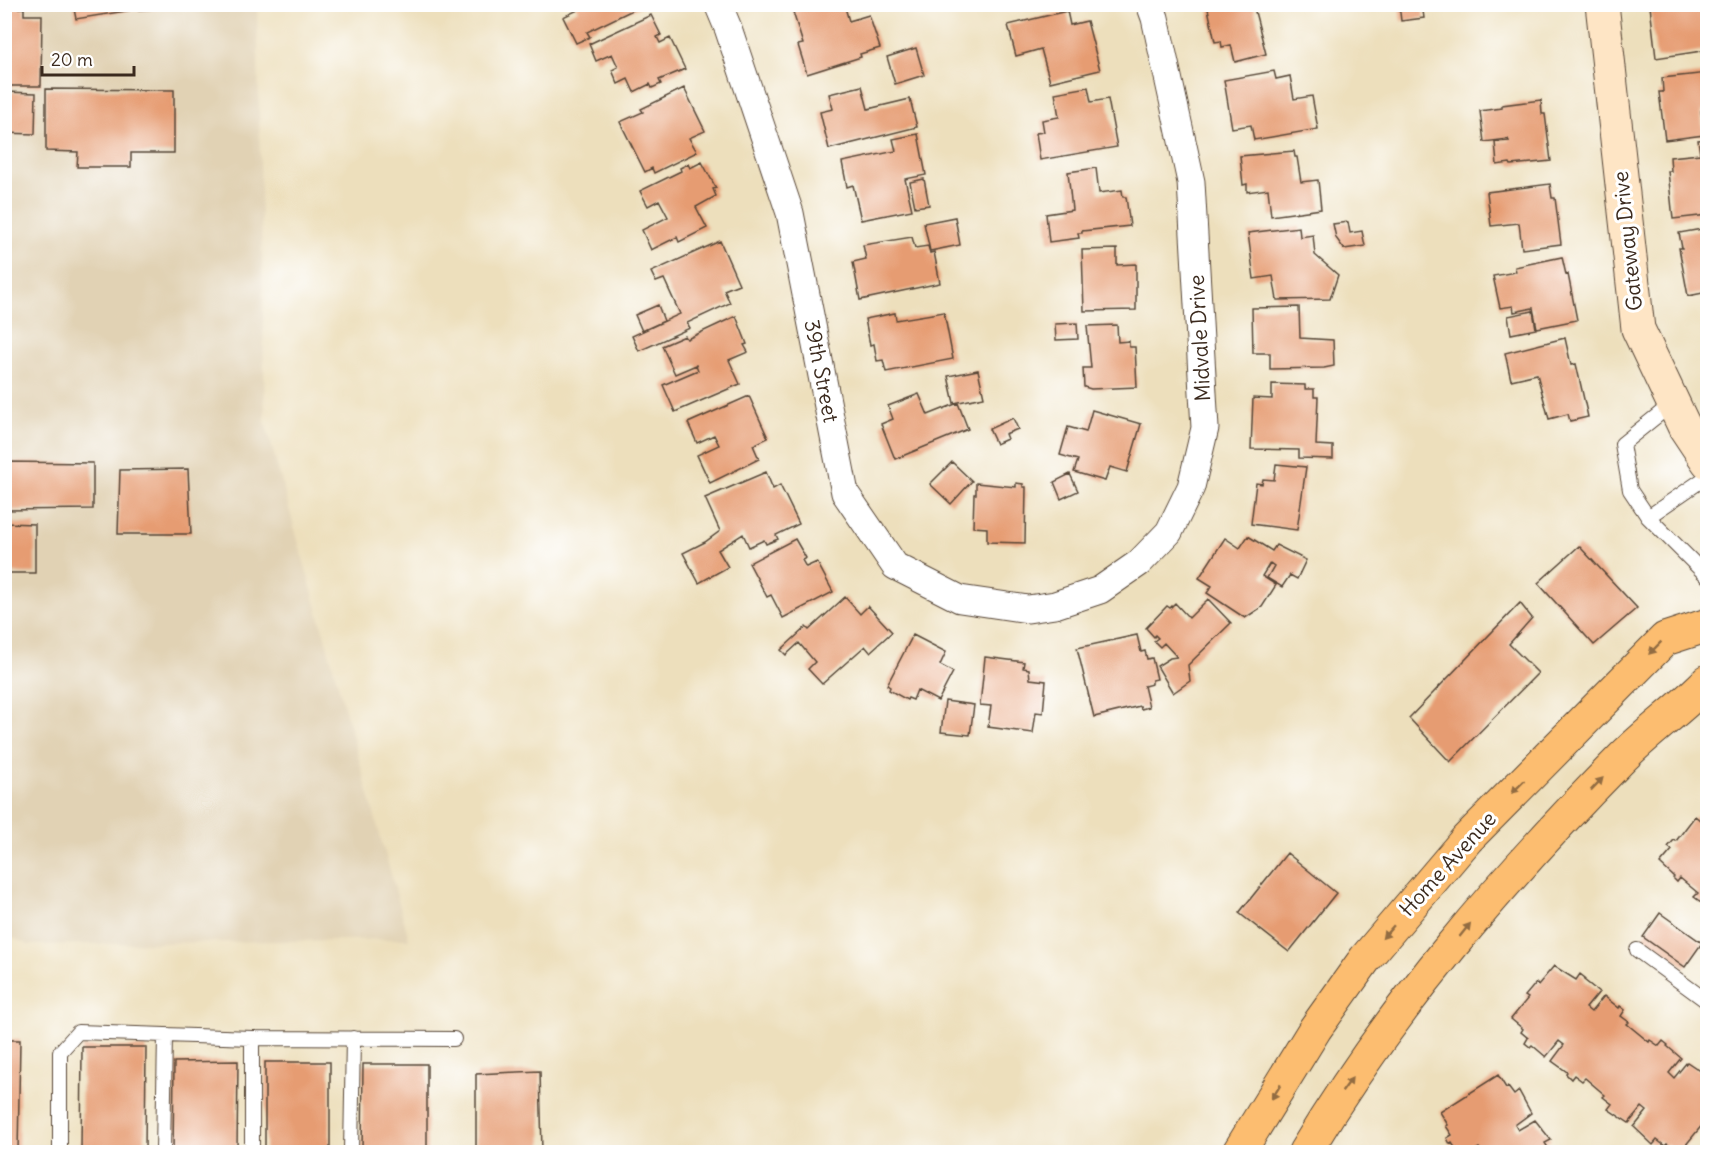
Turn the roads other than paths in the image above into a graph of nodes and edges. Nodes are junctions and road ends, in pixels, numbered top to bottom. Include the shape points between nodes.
1 (717, 4) edge
2 (1150, 4) edge
3 (1602, 4) edge
4 (1674, 404) junction
5 (1707, 462) edge
6 (1707, 476) edge
7 (1648, 517) junction
8 (1707, 577) edge
9 (1054, 605) joint
10 (1707, 625) edge
11 (1707, 681) edge
12 (1637, 950) dead end
13 (1707, 1002) edge
14 (165, 1035) junction
15 (252, 1038) junction
16 (353, 1038) junction
17 (454, 1039) dead end
18 (60, 1152) edge
19 (163, 1152) edge
20 (252, 1152) edge
21 (351, 1152) edge
22 (1239, 1152) edge
23 (1305, 1152) edge

1 - 9 street, 39th Street via 790,213 845,493 895,566 960,599 1028,609
2 - 9 street, Midvale Drive via 1191,182 1205,428 1191,488 1169,532 1139,563 1100,590
3 - 4 street, Gateway Drive via 1638,329
4 - 5 street, Gateway Drive
4 - 7 lane via 1622,444 1630,489
6 - 7 lane
7 - 8 lane
10 -> 22 main road, Home Avenue via 1665,639 1467,839 1365,959
23 -> 11 main road via 1338,1098 1415,990 1499,888 1623,757
12 - 13 lane
14 - 15 lane
14 - 18 lane via 78,1032 60,1052
14 - 19 lane
15 - 16 lane
15 - 20 lane
16 - 17 lane
16 - 21 lane

